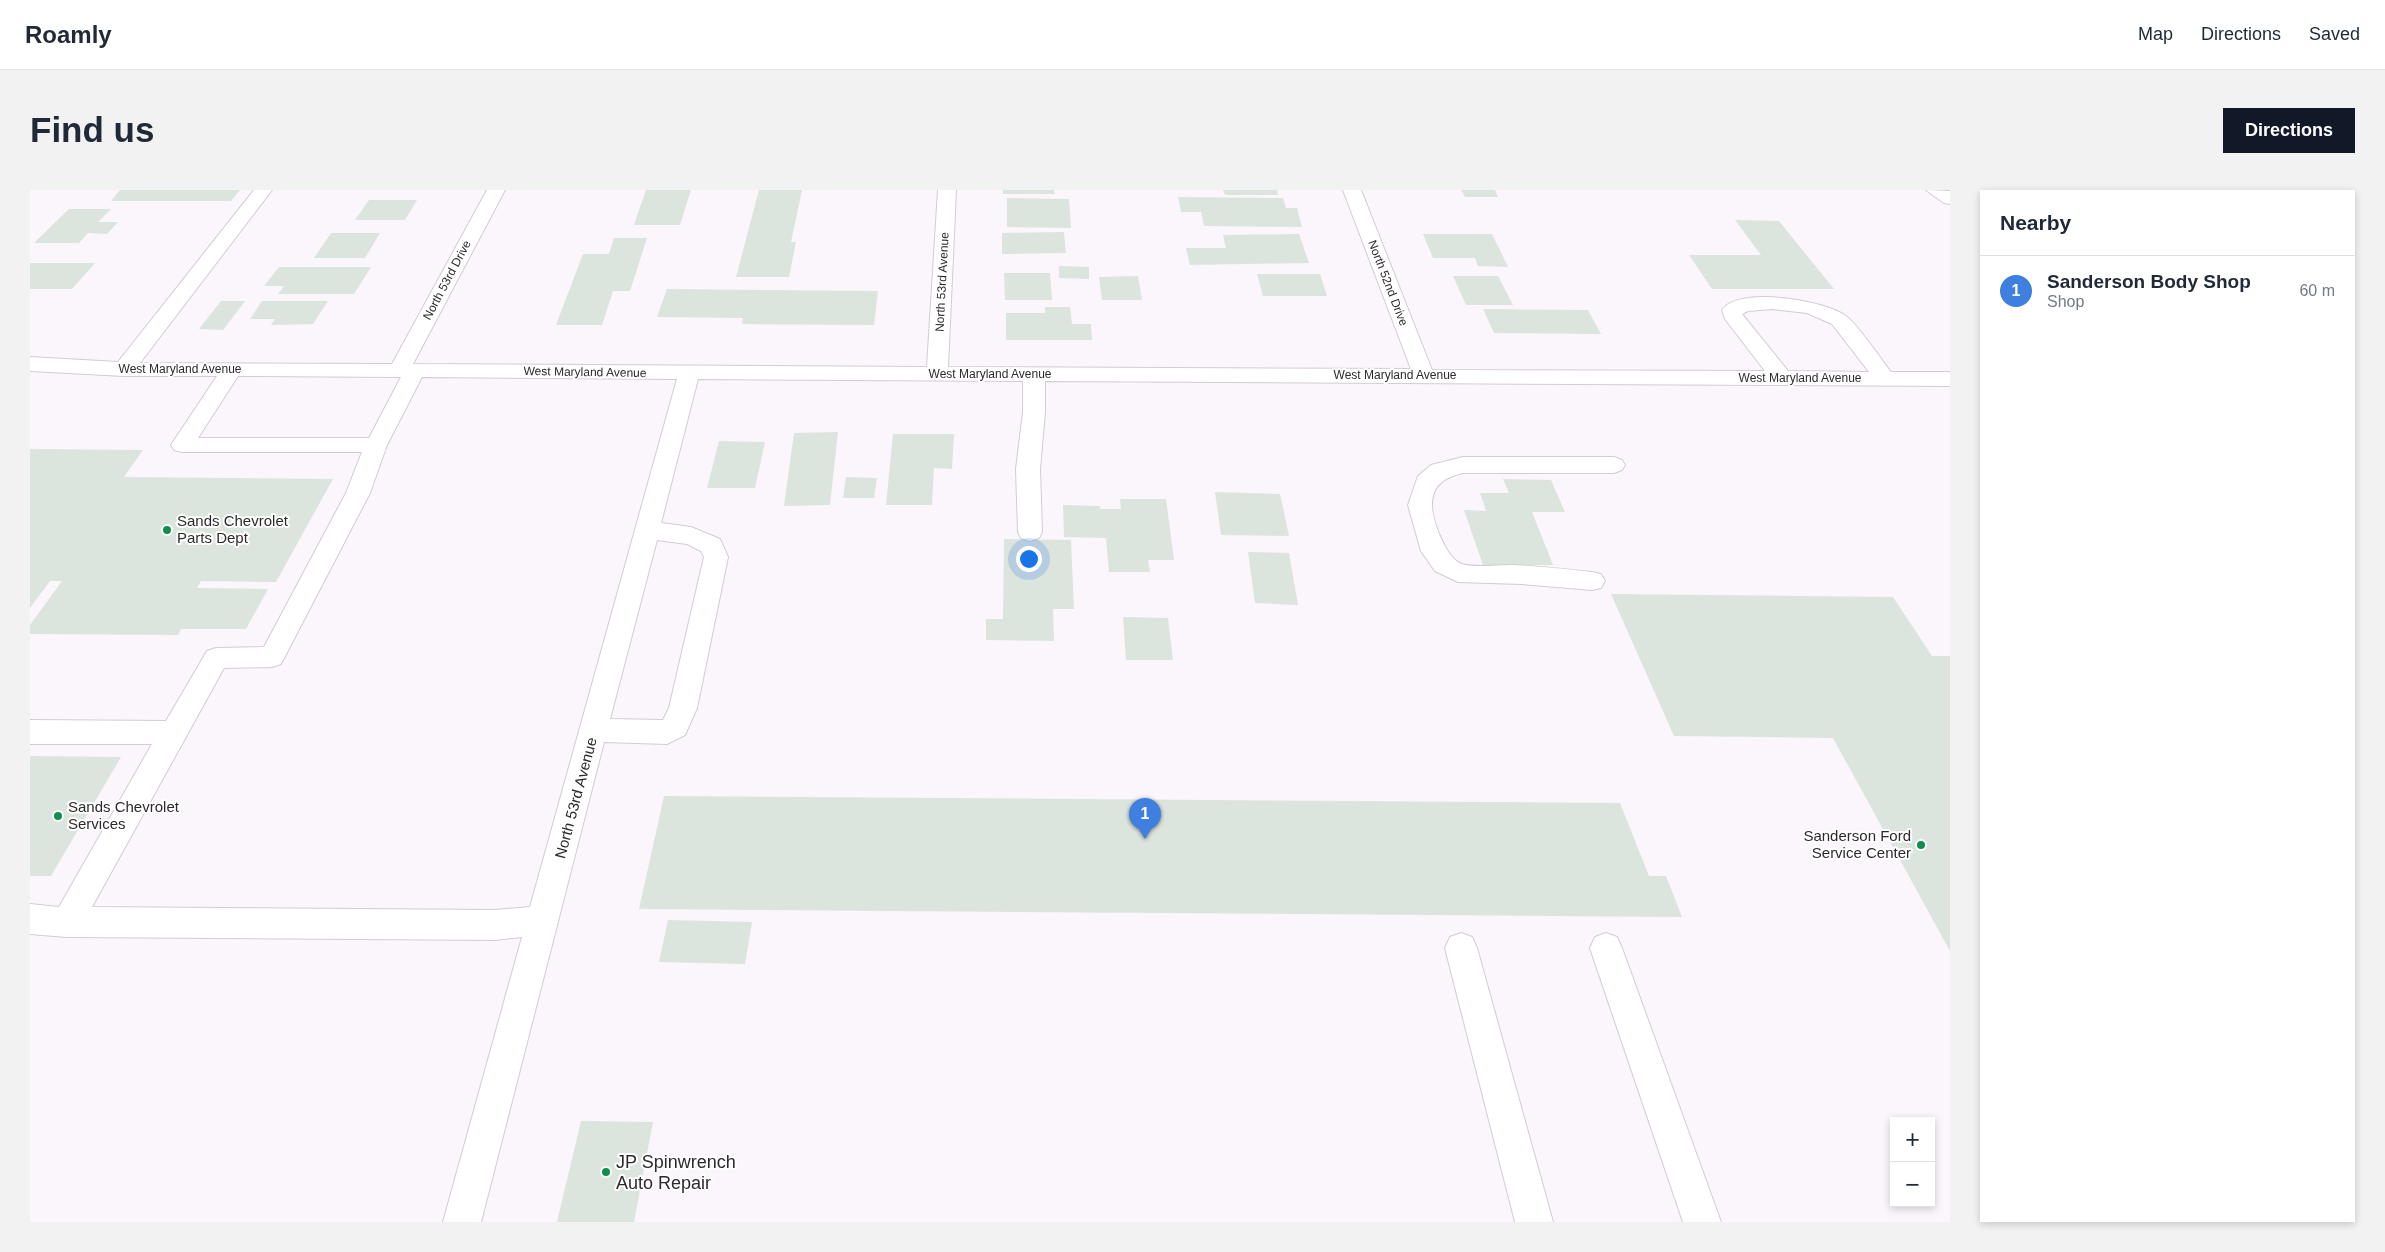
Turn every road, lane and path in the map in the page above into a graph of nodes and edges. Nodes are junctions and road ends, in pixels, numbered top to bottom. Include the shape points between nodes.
1 (263, 190) edge
2 (496, 190) edge
3 (947, 190) edge
4 (1352, 190) edge
5 (1935, 190) edge
6 (1950, 199) edge
7 (30, 364) edge
8 (124, 369) junction
9 (232, 370) junction
10 (407, 370) junction
11 (689, 373) junction
12 (937, 374) junction
13 (1034, 374) junction
14 (1424, 375) junction
15 (1781, 377) junction
16 (1885, 378) junction
17 (1950, 379) edge
18 (376, 445) junction
19 (1614, 464) dead end
20 (647, 530) junction
21 (1030, 532) dead end
22 (1592, 581) dead end
23 (594, 730) junction
24 (30, 732) edge
25 (173, 733) junction
26 (30, 919) edge
27 (542, 921) junction
28 (66, 922) junction
29 (1461, 948) dead end
30 (1606, 948) dead end
31 (462, 1222) edge
32 (1534, 1222) edge
33 (1702, 1222) edge

1 - 8 street
2 - 10 street, North 53rd Drive
3 - 12 street, North 53rd Avenue
4 - 14 street, North 52nd Drive
5 - 6 street
7 - 8 street, West Maryland Avenue
8 - 9 street, West Maryland Avenue
9 - 10 street, West Maryland Avenue
9 - 18 street via 182,445
10 - 11 street, West Maryland Avenue
10 - 18 street, North 53rd Drive
11 - 12 street, West Maryland Avenue
11 - 20 street, North 53rd Avenue
12 - 13 street, West Maryland Avenue
13 - 14 street, West Maryland Avenue
13 - 21 street via 1028,469
14 - 15 street, West Maryland Avenue
15 - 16 street, West Maryland Avenue
15 - 16 street via 1732,315 1732,310 1750,304 1776,303 1829,314 1838,320
16 - 17 street, West Maryland Avenue
18 - 25 street, North 53rd Drive via 358,493 272,657 216,658
19 - 22 street via 1463,464 1439,471 1426,482 1420,505 1433,551 1444,566 1458,573
20 - 23 street, North 53rd Avenue
20 - 23 street via 691,536 711,545 716,557 683,708 675,727 667,732
23 - 27 street, North 53rd Avenue
24 - 25 street
25 - 28 street
26 - 28 street
27 - 28 street via 495,925
27 - 31 street, North 53rd Avenue
29 - 32 street
30 - 33 street

